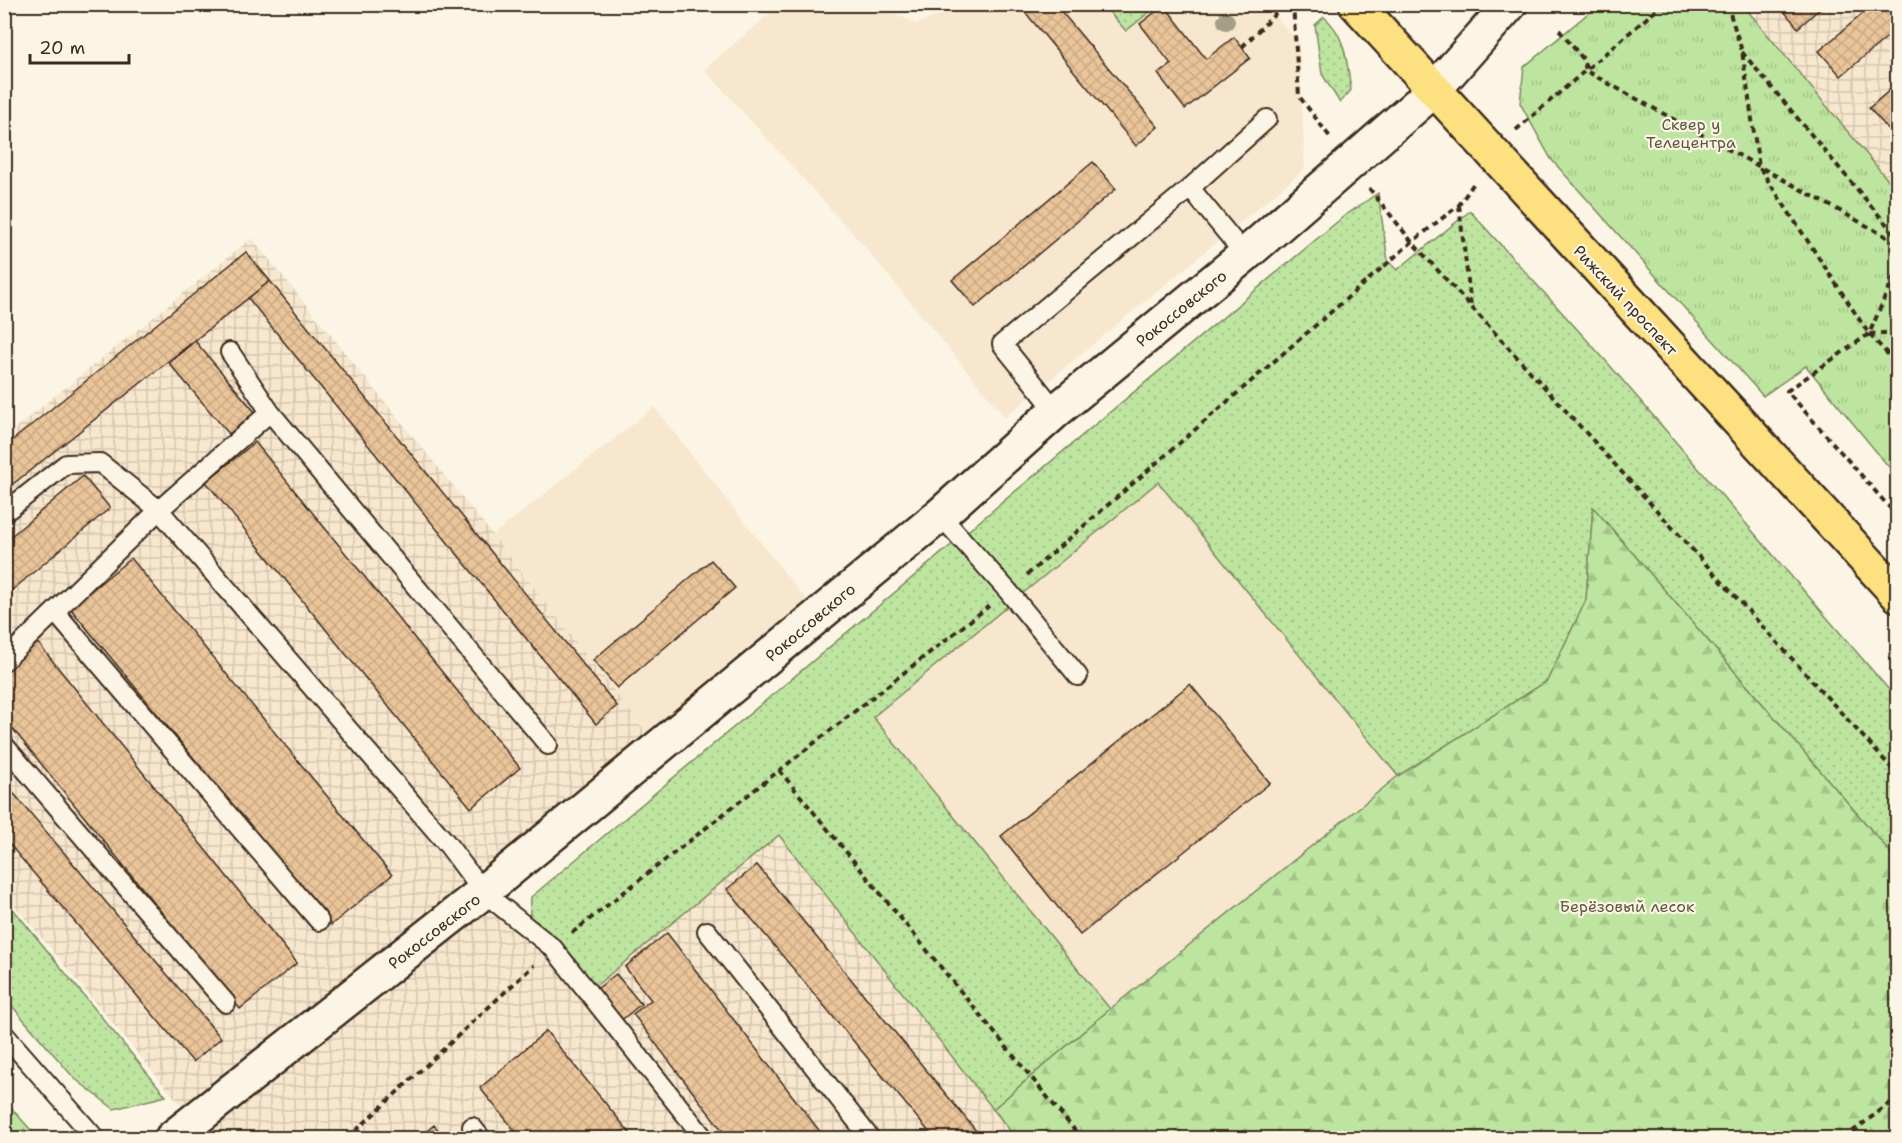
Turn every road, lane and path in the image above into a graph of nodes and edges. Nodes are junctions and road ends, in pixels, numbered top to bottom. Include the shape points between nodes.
1 (1285, 4) edge
2 (1356, 4) edge
3 (1510, 4) edge
4 (1663, 4) edge
5 (1727, 4) edge
6 (1559, 30) dead end
7 (1242, 47) dead end
8 (1742, 51) junction
9 (1586, 71) junction
10 (1434, 90) junction
11 (1267, 119) dead end
12 (1492, 154) junction
13 (1759, 166) junction
14 (1190, 188) junction
15 (1459, 205) junction
16 (1898, 238) edge
17 (1412, 242) junction
18 (1898, 243) edge
19 (1245, 255) junction
20 (1898, 267) edge
21 (1891, 282) junction
22 (1898, 290) edge
23 (1471, 307) junction
24 (1898, 332) edge
25 (1869, 334) junction
26 (230, 352) dead end
27 (1898, 365) edge
28 (1056, 411) junction
29 (270, 412) junction
30 (159, 510) junction
31 (4, 513) edge
32 (940, 515) junction
33 (1898, 517) edge
34 (1008, 591) junction
35 (1898, 595) edge
36 (56, 613) junction
37 (4, 661) edge
38 (1078, 676) dead end
39 (4, 745) edge
40 (548, 745) dead end
41 (779, 771) junction
42 (1898, 775) edge
43 (483, 892) junction
44 (319, 921) dead end
45 (707, 931) dead end
46 (553, 948) junction
47 (226, 1002) dead end
48 (4, 1034) edge
49 (1898, 1097) edge
50 (95, 1138) edge
51 (172, 1138) edge
52 (348, 1138) edge
53 (704, 1138) edge
54 (870, 1138) edge
55 (1081, 1138) edge
56 (1845, 1138) edge

1 - 7 path
2 - 10 highway, Рижский проспект
3 - 10 street, Рокоссовского
4 - 9 path
5 - 8 path
6 - 9 path via 1584,60
8 - 13 path
8 - 16 path
9 - 12 path via 1530,116
9 - 13 path
10 - 12 highway, Рижский проспект
10 - 19 street, Рокоссовского
11 - 14 lane
12 - 15 path
12 - 35 highway, Рижский проспект
13 - 18 path
13 - 25 path
14 - 19 lane
14 - 28 lane via 1002,344
15 - 17 path
15 - 23 path
17 - 23 path
17 - 34 path
19 - 28 street, Рокоссовского
20 - 21 path
21 - 22 path
21 - 25 path
23 - 42 path
24 - 25 path
25 - 27 path
25 - 33 path via 1786,391
26 - 29 lane
28 - 32 street, Рокоссовского
29 - 30 lane
29 - 40 lane
30 - 31 lane via 100,463 66,464
30 - 36 lane
30 - 43 lane via 448,845
32 - 34 lane
32 - 43 street, Рокоссовского
34 - 38 lane
34 - 41 path
36 - 37 lane
36 - 44 lane
39 - 47 lane
41 - 46 path
41 - 55 path
43 - 46 lane
43 - 51 street, Рокоссовского
45 - 54 lane
46 - 52 path
46 - 53 lane
48 - 50 lane
49 - 56 path

